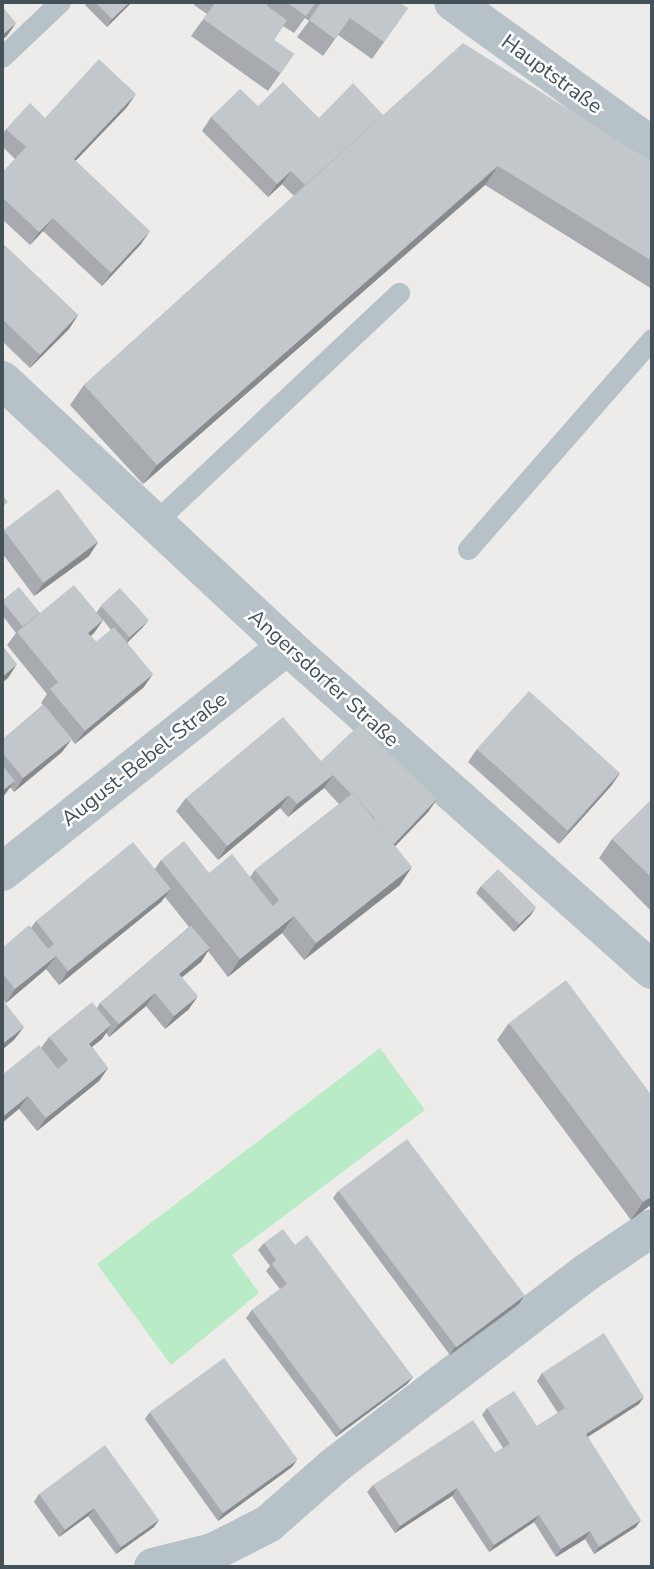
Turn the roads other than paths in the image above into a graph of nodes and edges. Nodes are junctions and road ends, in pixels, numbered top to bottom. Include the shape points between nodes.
1 (60, 2) edge
2 (453, 2) edge
3 (2, 57) edge
4 (652, 146) edge
5 (399, 293) dead end
6 (652, 339) edge
7 (2, 380) edge
8 (155, 522) junction
9 (468, 550) dead end
10 (287, 646) junction
11 (2, 872) edge
12 (652, 970) edge
13 (652, 1228) edge
14 (153, 1567) edge

1 - 3 lane
2 - 4 street, Hauptstraße
5 - 8 lane
6 - 9 lane
7 - 8 street, Angersdorfer Straße
8 - 10 street, Angersdorfer Straße
10 - 11 street, August-Bebel-Straße
10 - 12 street, Angersdorfer Straße
13 - 14 street via 466,1364 334,1466 268,1524 214,1552

